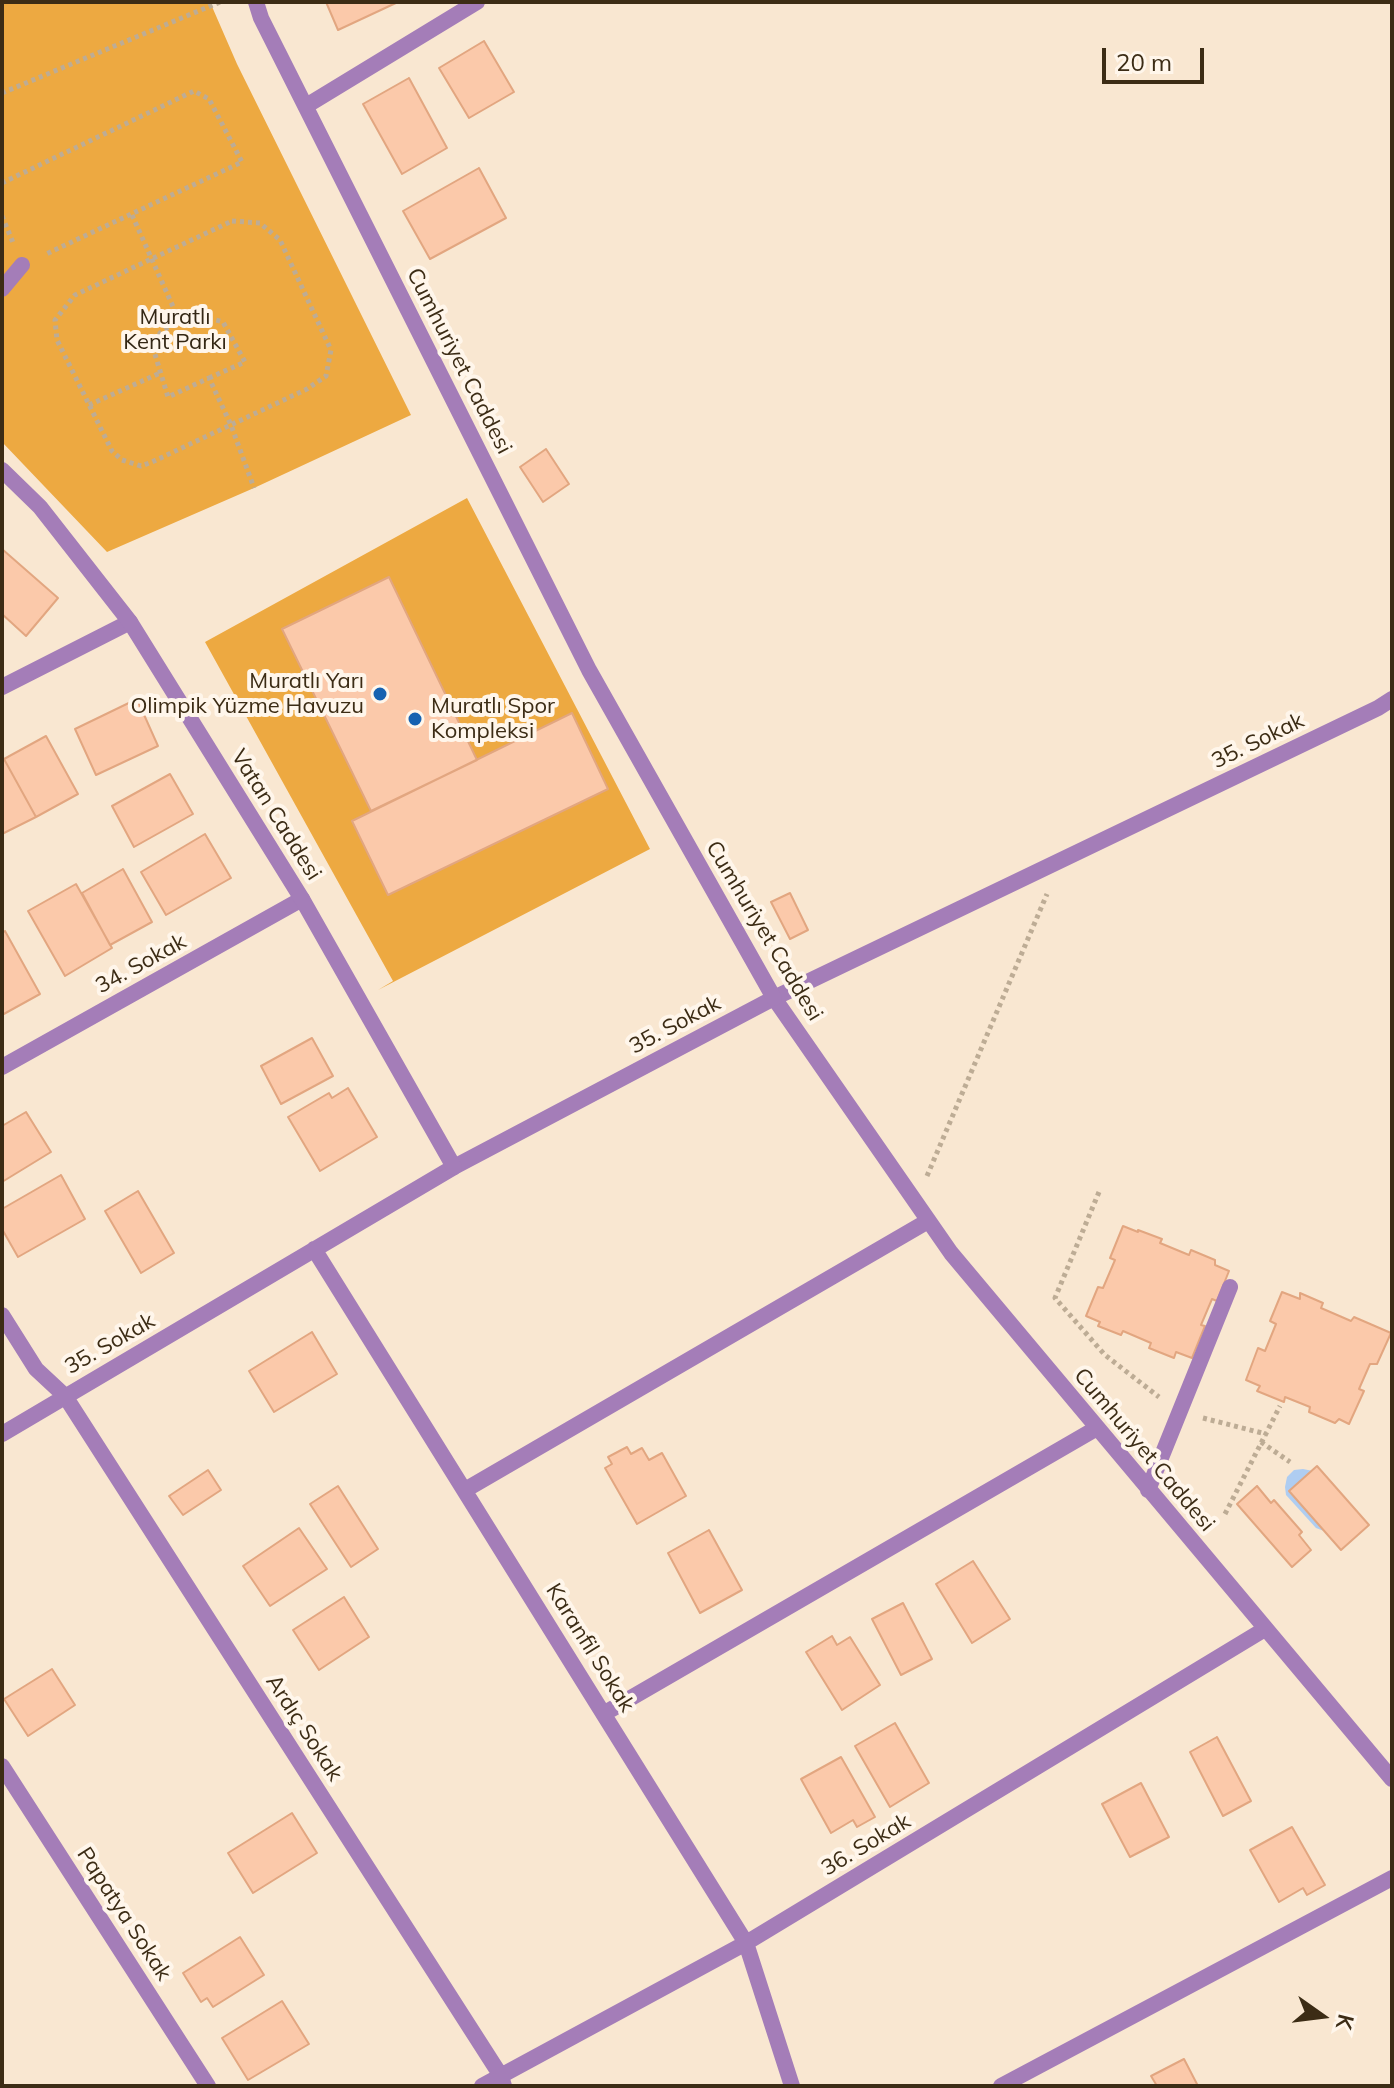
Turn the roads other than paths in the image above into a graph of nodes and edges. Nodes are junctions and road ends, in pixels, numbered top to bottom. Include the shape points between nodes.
1 (256, 2) edge
2 (477, 2) edge
3 (306, 106) junction
4 (22, 265) road end
5 (2, 289) edge
6 (2, 470) edge
7 (130, 622) junction
8 (2, 687) edge
9 (1392, 699) edge
10 (302, 899) junction
11 (774, 998) junction
12 (2, 1067) edge
13 (454, 1167) junction
14 (928, 1221) junction
15 (314, 1249) junction
16 (1230, 1287) dead end
17 (2, 1315) edge
18 (65, 1396) junction
19 (1097, 1428) junction
20 (2, 1434) edge
21 (465, 1490) junction
22 (1148, 1490) junction
23 (1265, 1629) junction
24 (605, 1713) junction
25 (2, 1766) edge
26 (1392, 1779) edge
27 (1392, 1878) edge
28 (746, 1943) junction
29 (502, 2081) edge
30 (208, 2086) edge
31 (482, 2086) edge
32 (792, 2086) edge
33 (1001, 2086) edge

1 - 3 street, Cumhuriyet Caddesi
2 - 3 street
3 - 11 street, Cumhuriyet Caddesi via 589,670
4 - 5 street
6 - 7 street, Vatan Caddesi via 40,507
7 - 8 street
7 - 10 street, Vatan Caddesi
9 - 11 street, 35. Sokak
10 - 12 street, 34. Sokak
10 - 13 street, Vatan Caddesi
11 - 13 street, 35. Sokak
11 - 14 street, Cumhuriyet Caddesi
13 - 15 street, 35. Sokak
14 - 19 street, Cumhuriyet Caddesi
14 - 21 street
15 - 18 street, 35. Sokak
15 - 21 street, Karanfil Sokak
16 - 22 street
17 - 18 street, Ardıç Sokak via 36,1369
18 - 20 street, 35. Sokak
18 - 29 street, Ardıç Sokak
19 - 22 street, Cumhuriyet Caddesi
19 - 24 street
21 - 24 street, Karanfil Sokak
22 - 23 street, Cumhuriyet Caddesi
23 - 26 street, Cumhuriyet Caddesi
23 - 28 street, 36. Sokak
24 - 28 street, Karanfil Sokak
25 - 30 street, Papatya Sokak
27 - 33 street
28 - 29 street, 36. Sokak
28 - 32 street, Karanfil Sokak
29 - 31 street, 36. Sokak

